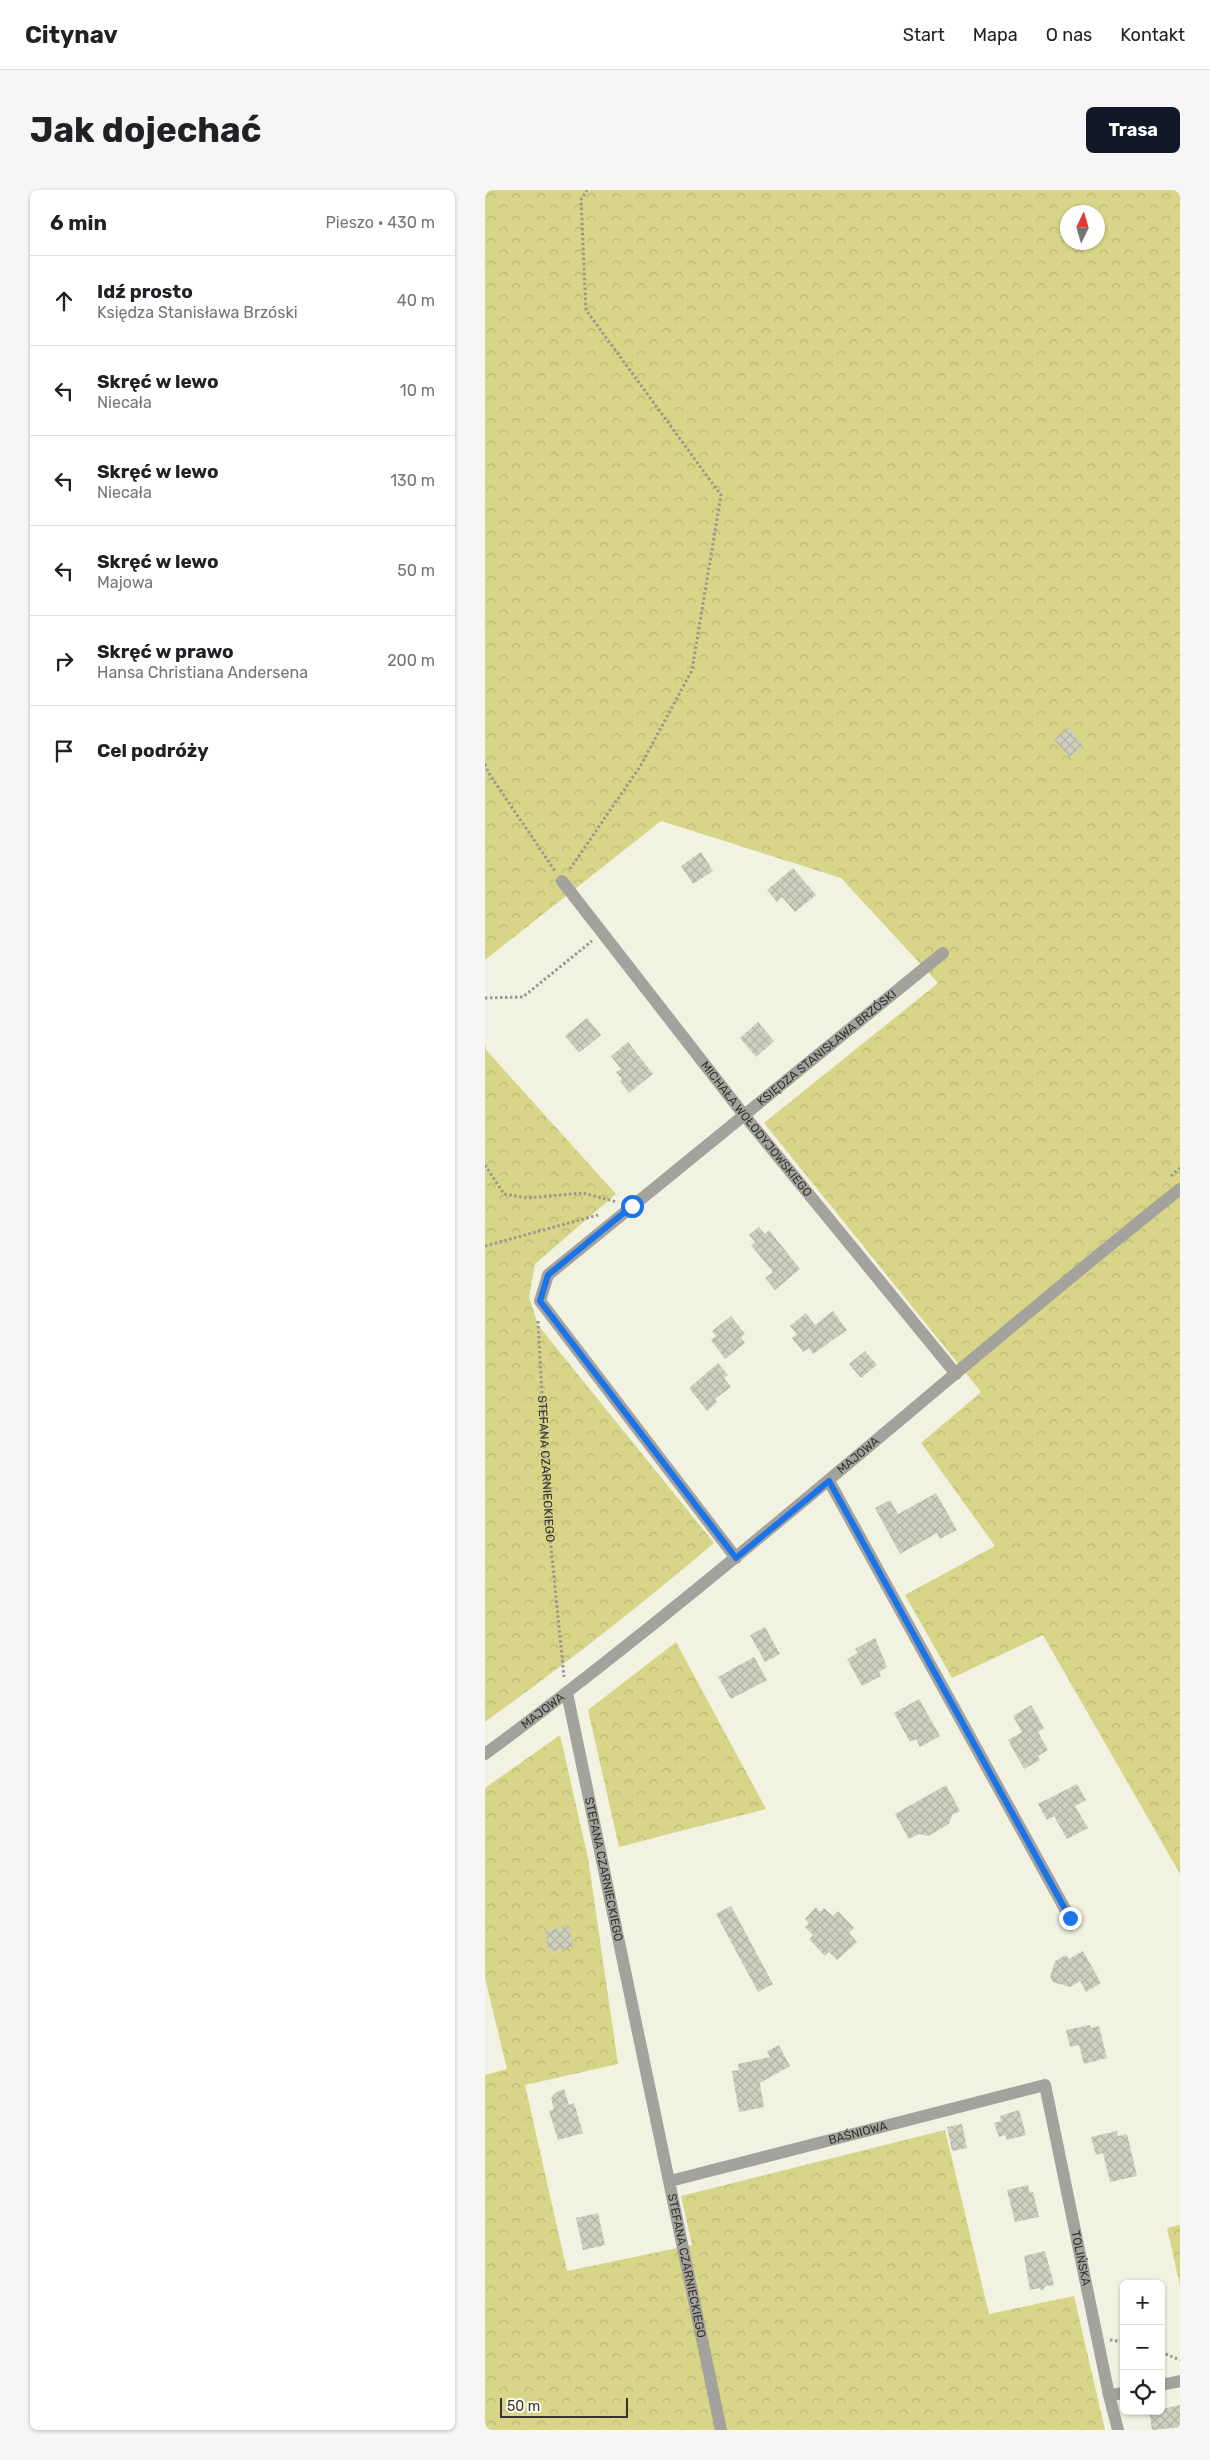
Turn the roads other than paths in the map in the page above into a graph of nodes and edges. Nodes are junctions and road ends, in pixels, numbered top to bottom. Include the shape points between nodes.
1 (562, 880) road end
2 (943, 953) dead end
3 (744, 1115) junction
4 (1180, 1189) edge
5 (956, 1374) junction
6 (829, 1481) junction
7 (736, 1558) junction
8 (567, 1694) junction
9 (485, 1754) edge
10 (1070, 1918) dead end
11 (1045, 2085) joint
12 (670, 2181) junction
13 (1180, 2382) edge
14 (1165, 2384) edge
15 (1120, 2393) edge
16 (1109, 2396) junction
17 (721, 2430) edge
18 (1118, 2430) edge

1 - 3 street, MICHAŁA WOŁODYJOWSKIEGO
2 - 3 street, KSIĘDZA STANISŁAWA BRZÓSKI
3 - 5 street, MICHAŁA WOŁODYJOWSKIEGO
3 - 7 street, KSIĘDZA STANISŁAWA BRZÓSKI via 548,1275 540,1301
4 - 5 street, MAJOWA
5 - 6 street, MAJOWA
6 - 7 street, MAJOWA
6 - 10 street
7 - 8 street, MAJOWA
8 - 9 street, MAJOWA
8 - 12 street, STEFANA CZARNIECKIEGO
11 - 12 street, BAŚNIOWA
11 - 16 street, TOLIŃSKA
12 - 17 street, STEFANA CZARNIECKIEGO
13 - 14 street
15 - 16 street
16 - 18 street, TOLIŃSKA

